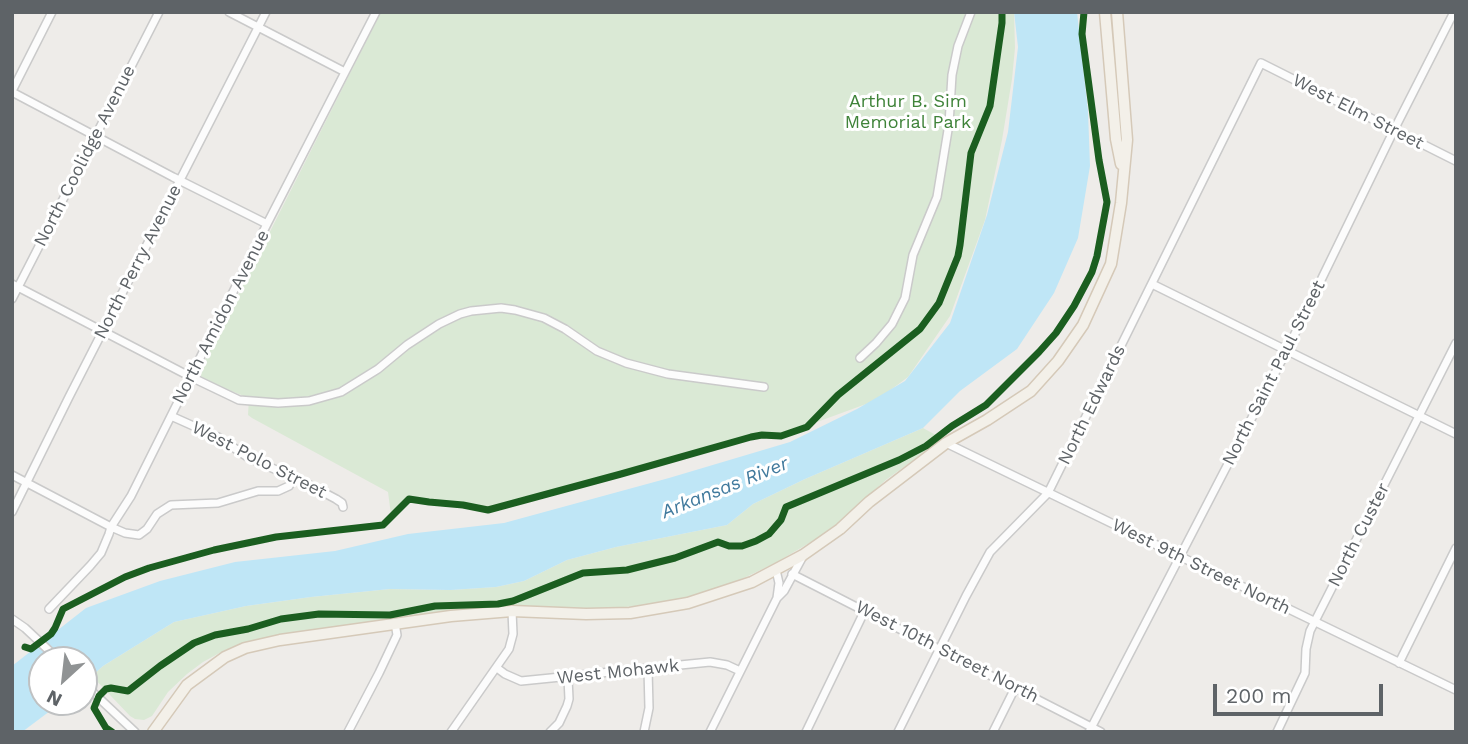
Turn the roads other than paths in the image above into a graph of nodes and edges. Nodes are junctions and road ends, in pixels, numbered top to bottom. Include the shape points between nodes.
1 (52, 12) edge
2 (159, 12) edge
3 (229, 12) edge
4 (266, 12) edge
5 (376, 12) edge
6 (971, 12) edge
7 (1105, 12) edge
8 (1116, 12) edge
9 (1454, 12) edge
10 (258, 27) junction
11 (1261, 63) joint
12 (345, 72) junction
13 (12, 91) edge
14 (1394, 130) junction
15 (95, 136) junction
16 (1456, 161) edge
17 (1123, 174) junction
18 (180, 180) junction
19 (267, 224) junction
20 (1152, 284) junction
21 (15, 285) edge
22 (12, 299) edge
23 (103, 330) junction
24 (1456, 343) edge
25 (1287, 350) junction
26 (860, 358) dead end
27 (191, 377) junction
28 (764, 387) dead end
29 (171, 416) junction
30 (1419, 416) junction
31 (1456, 434) edge
32 (946, 443) junction
33 (12, 475) edge
34 (294, 477) junction
35 (27, 483) junction
36 (1048, 493) junction
37 (343, 507) dead end
38 (12, 512) edge
39 (111, 527) junction
40 (1456, 548) edge
41 (803, 555) junction
42 (1180, 556) junction
43 (776, 570) junction
44 (792, 574) junction
45 (777, 598) junction
46 (49, 609) dead end
47 (865, 610) junction
48 (512, 611) junction
49 (12, 619) edge
50 (1315, 622) junction
51 (396, 624) junction
52 (44, 646) edge
53 (940, 649) junction
54 (1399, 663) junction
55 (498, 668) junction
56 (648, 669) junction
57 (740, 671) junction
58 (568, 678) junction
59 (1015, 688) junction
60 (1456, 690) edge
61 (98, 697) edge
62 (1091, 729) edge
63 (135, 732) edge
64 (153, 732) edge
65 (348, 732) edge
66 (451, 732) edge
67 (550, 732) edge
68 (644, 732) edge
69 (710, 732) edge
70 (806, 732) edge
71 (898, 732) edge
72 (993, 732) edge
73 (1101, 732) edge
74 (1277, 732) edge

1 - 13 street
2 - 15 street, North Coolidge Avenue
3 - 10 street
4 - 10 street, North Perry Avenue
5 - 12 street, North Amidon Avenue
6 - 26 street via 952,75 937,197 919,236 905,298 892,324
7 - 17 main road
8 - 17 main road via 1127,140
9 - 14 street, North Saint Paul Street
10 - 12 street
10 - 18 street, North Perry Avenue
11 - 14 street, West Elm Street
11 - 20 street, North Edwards
12 - 19 street, North Amidon Avenue
13 - 15 street
14 - 16 street, West Elm Street
14 - 25 street, North Saint Paul Street
15 - 18 street
15 - 21 street, North Coolidge Avenue
17 - 32 main road via 1111,264 1083,325 1031,391
18 - 19 street
18 - 23 street, North Perry Avenue
19 - 27 street, North Amidon Avenue
20 - 25 street
20 - 36 street, North Edwards
21 - 22 street, North Coolidge Avenue
21 - 23 street
23 - 27 street
23 - 35 street, North Perry Avenue
24 - 30 street, North Custer
25 - 30 street
25 - 42 street, North Saint Paul Street
27 - 28 street via 239,400 309,401 341,392 439,324 471,311 501,309 544,318 625,363 668,374
27 - 29 street, North Amidon Avenue
29 - 34 street, West Polo Street
29 - 39 street, North Amidon Avenue
30 - 31 street
30 - 50 street, North Custer
32 - 36 street, West 9th Street North
32 - 41 main road
33 - 35 street
34 - 37 street, West Polo Street
34 - 39 street via 278,491 258,491 218,503 171,505 139,535
35 - 38 street, North Perry Avenue
35 - 39 street
36 - 42 street, West 9th Street North
36 - 53 street, North Edwards via 990,552
39 - 46 street, North Amidon Avenue via 101,553
40 - 54 street
41 - 43 main road
41 - 44 street
42 - 50 street, West 9th Street North
42 - 62 street, North Saint Paul Street
43 - 45 street
43 - 48 main road via 712,596 659,609 586,614
44 - 45 street
44 - 47 street, West 10th Street North
45 - 57 street
47 - 53 street, West 10th Street North
47 - 70 street
48 - 51 main road
48 - 55 street via 512,641
49 - 52 street
50 - 54 street, West 9th Street North
50 - 74 street, North Custer via 1306,649 1305,673
51 - 64 main road via 245,648 187,685
51 - 65 street via 397,635
53 - 59 street, West 10th Street North
53 - 71 street, North Edwards
54 - 60 street, West 9th Street North
55 - 58 street, West Mohawk via 521,681
55 - 66 street
56 - 57 street, West Mohawk via 710,662
56 - 58 street, West Mohawk
56 - 68 street
57 - 69 street
58 - 67 street via 567,706
59 - 62 street, West 10th Street North
59 - 72 street
61 - 63 street
62 - 73 street, West 10th Street North

